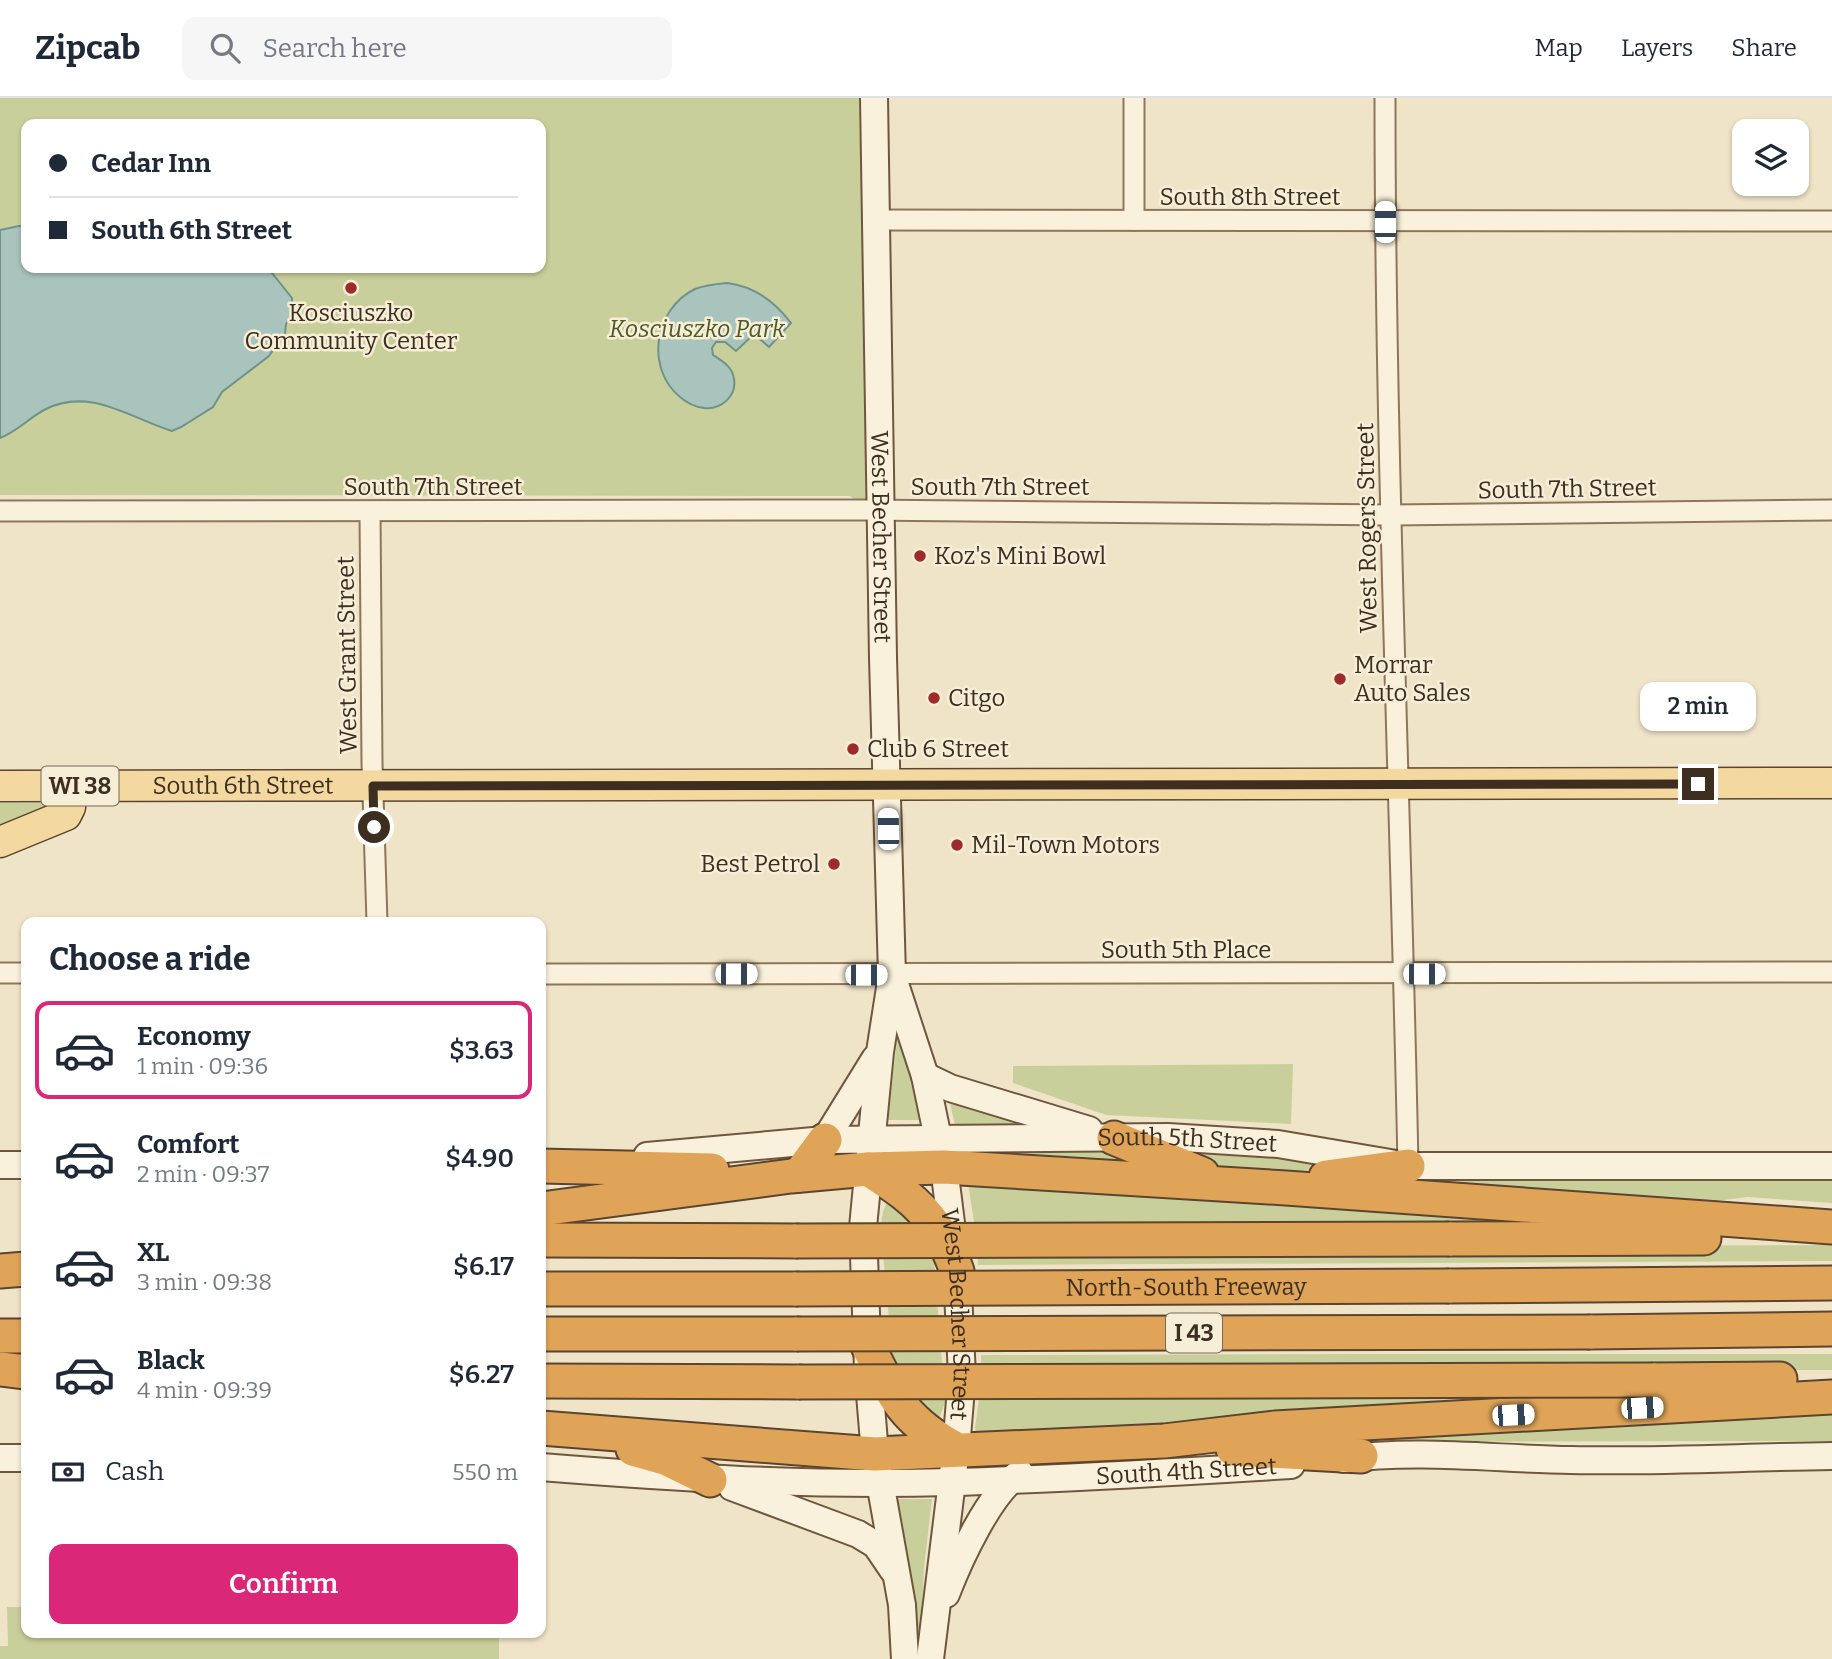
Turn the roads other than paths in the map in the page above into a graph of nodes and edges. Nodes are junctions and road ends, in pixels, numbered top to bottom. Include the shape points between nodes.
1 (874, 98) edge
2 (1134, 98) edge
3 (1385, 98) edge
4 (877, 220) junction
5 (1134, 220) junction
6 (1832, 221) edge
7 (1385, 222) junction
8 (1832, 510) edge
9 (0, 511) edge
10 (882, 511) junction
11 (370, 512) junction
12 (1390, 515) junction
13 (1832, 783) edge
14 (1399, 784) junction
15 (887, 785) junction
16 (0, 786) edge
17 (72, 786) junction
18 (373, 786) junction
19 (0, 842) edge
20 (377, 917) edge
21 (1832, 972) edge
22 (0, 973) edge
23 (21, 973) edge
24 (546, 974) edge
25 (1403, 974) junction
26 (892, 975) junction
27 (880, 1052) junction
28 (925, 1076) junction
29 (1114, 1138) junction
30 (825, 1140) junction
31 (941, 1153) junction
32 (869, 1154) junction
33 (0, 1165) edge
34 (21, 1165) edge
35 (546, 1166) edge
36 (546, 1166) edge
37 (1408, 1166) junction
38 (1832, 1166) edge
39 (795, 1175) junction
40 (1227, 1184) junction
41 (1286, 1188) junction
42 (546, 1208) edge
43 (1832, 1227) edge
44 (1832, 1236) edge
45 (546, 1240) edge
46 (21, 1269) edge
47 (0, 1271) edge
48 (957, 1271) junction
49 (1832, 1283) edge
50 (0, 1285) edge
51 (21, 1285) edge
52 (546, 1289) edge
53 (1832, 1329) edge
54 (546, 1334) edge
55 (0, 1336) edge
56 (21, 1336) edge
57 (868, 1346) junction
58 (0, 1369) edge
59 (21, 1371) edge
60 (1832, 1379) edge
61 (546, 1381) edge
62 (1648, 1394) junction
63 (1832, 1397) edge
64 (553, 1429) edge
65 (1164, 1441) junction
66 (1065, 1445) junction
67 (956, 1449) junction
68 (1361, 1456) junction
69 (1832, 1456) edge
70 (0, 1458) edge
71 (21, 1458) edge
72 (546, 1467) edge
73 (877, 1468) junction
74 (1010, 1479) junction
75 (710, 1480) junction
76 (951, 1482) junction
77 (897, 1578) junction
78 (933, 1624) junction
79 (905, 1659) edge
80 (930, 1659) edge

1 - 4 street, West Becher Street
2 - 5 street
3 - 7 street, West Rogers Street
4 - 5 street, South 8th Street
4 - 10 street, West Becher Street
5 - 7 street, South 8th Street
6 - 7 street, South 8th Street
7 - 12 street, West Rogers Street
8 - 12 street, South 7th Street
9 - 11 street, South 7th Street
10 - 11 street, South 7th Street
10 - 12 street, South 7th Street
10 - 15 street, West Becher Street
11 - 18 street, West Grant Street
12 - 14 street, West Rogers Street
13 - 14 main road, South 6th Street / WI 38
14 - 15 main road, South 6th Street / WI 38
14 - 25 street, West Rogers Street
15 - 18 main road, South 6th Street / WI 38
15 - 26 street, West Becher Street
16 - 17 main road, South 6th Street / WI 38
17 - 18 main road, South 6th Street / WI 38
17 - 19 main road, WI 38 via 66,815
18 - 20 street, West Grant Street
21 - 25 street, South 5th Place
22 - 23 street
24 - 26 street, South 5th Place
25 - 26 street, South 5th Place
25 - 37 street, West Rogers Street
26 - 27 street, West Becher Street
26 - 28 street, West Becher Street
27 - 30 street
27 - 32 street, West Becher Street
28 - 29 street via 950,1088
28 - 31 street, West Becher Street
29 - 31 street, South 5th Street
29 - 37 street, South 5th Street via 1278,1144
29 - 40 highway
30 - 32 street
30 - 35 street
30 - 39 highway
31 - 32 highway
31 - 40 highway
31 - 48 street, West Becher Street
32 - 39 highway
32 - 48 highway via 937,1228
32 - 57 street, West Becher Street via 863,1227
33 - 34 street
36 - 39 highway
37 - 38 street, South 5th Street
37 - 41 highway via 1336,1175
39 - 42 highway
40 - 41 highway
41 - 43 highway
44 - 45 highway, bridge
46 - 47 highway
48 - 67 street, West Becher Street via 962,1376
49 - 52 highway, North-South Freeway / I 43, bridge
50 - 51 highway
53 - 54 highway, North-South Freeway / I 43, bridge
55 - 56 highway
57 - 67 highway via 894,1398 916,1423
57 - 73 street, West Becher Street
58 - 59 highway
60 - 62 highway
61 - 62 highway, bridge
62 - 63 highway
62 - 65 highway
64 - 73 highway
64 - 75 highway via 665,1458
65 - 66 highway
65 - 68 highway
66 - 67 highway
66 - 74 street
67 - 73 highway
67 - 76 street, West Becher Street
68 - 69 street, South 4th Street via 1574,1460
68 - 74 street, South 4th Street via 1158,1474
70 - 71 street
72 - 75 street, South 4th Street
73 - 75 street, South 4th Street
73 - 76 street, South 4th Street
73 - 77 street, West Becher Street
74 - 76 street, South 4th Street
74 - 78 street via 960,1559
75 - 77 street via 858,1534 876,1545
76 - 78 street, West Becher Street
77 - 79 street, West Becher Street
78 - 80 street, West Becher Street

